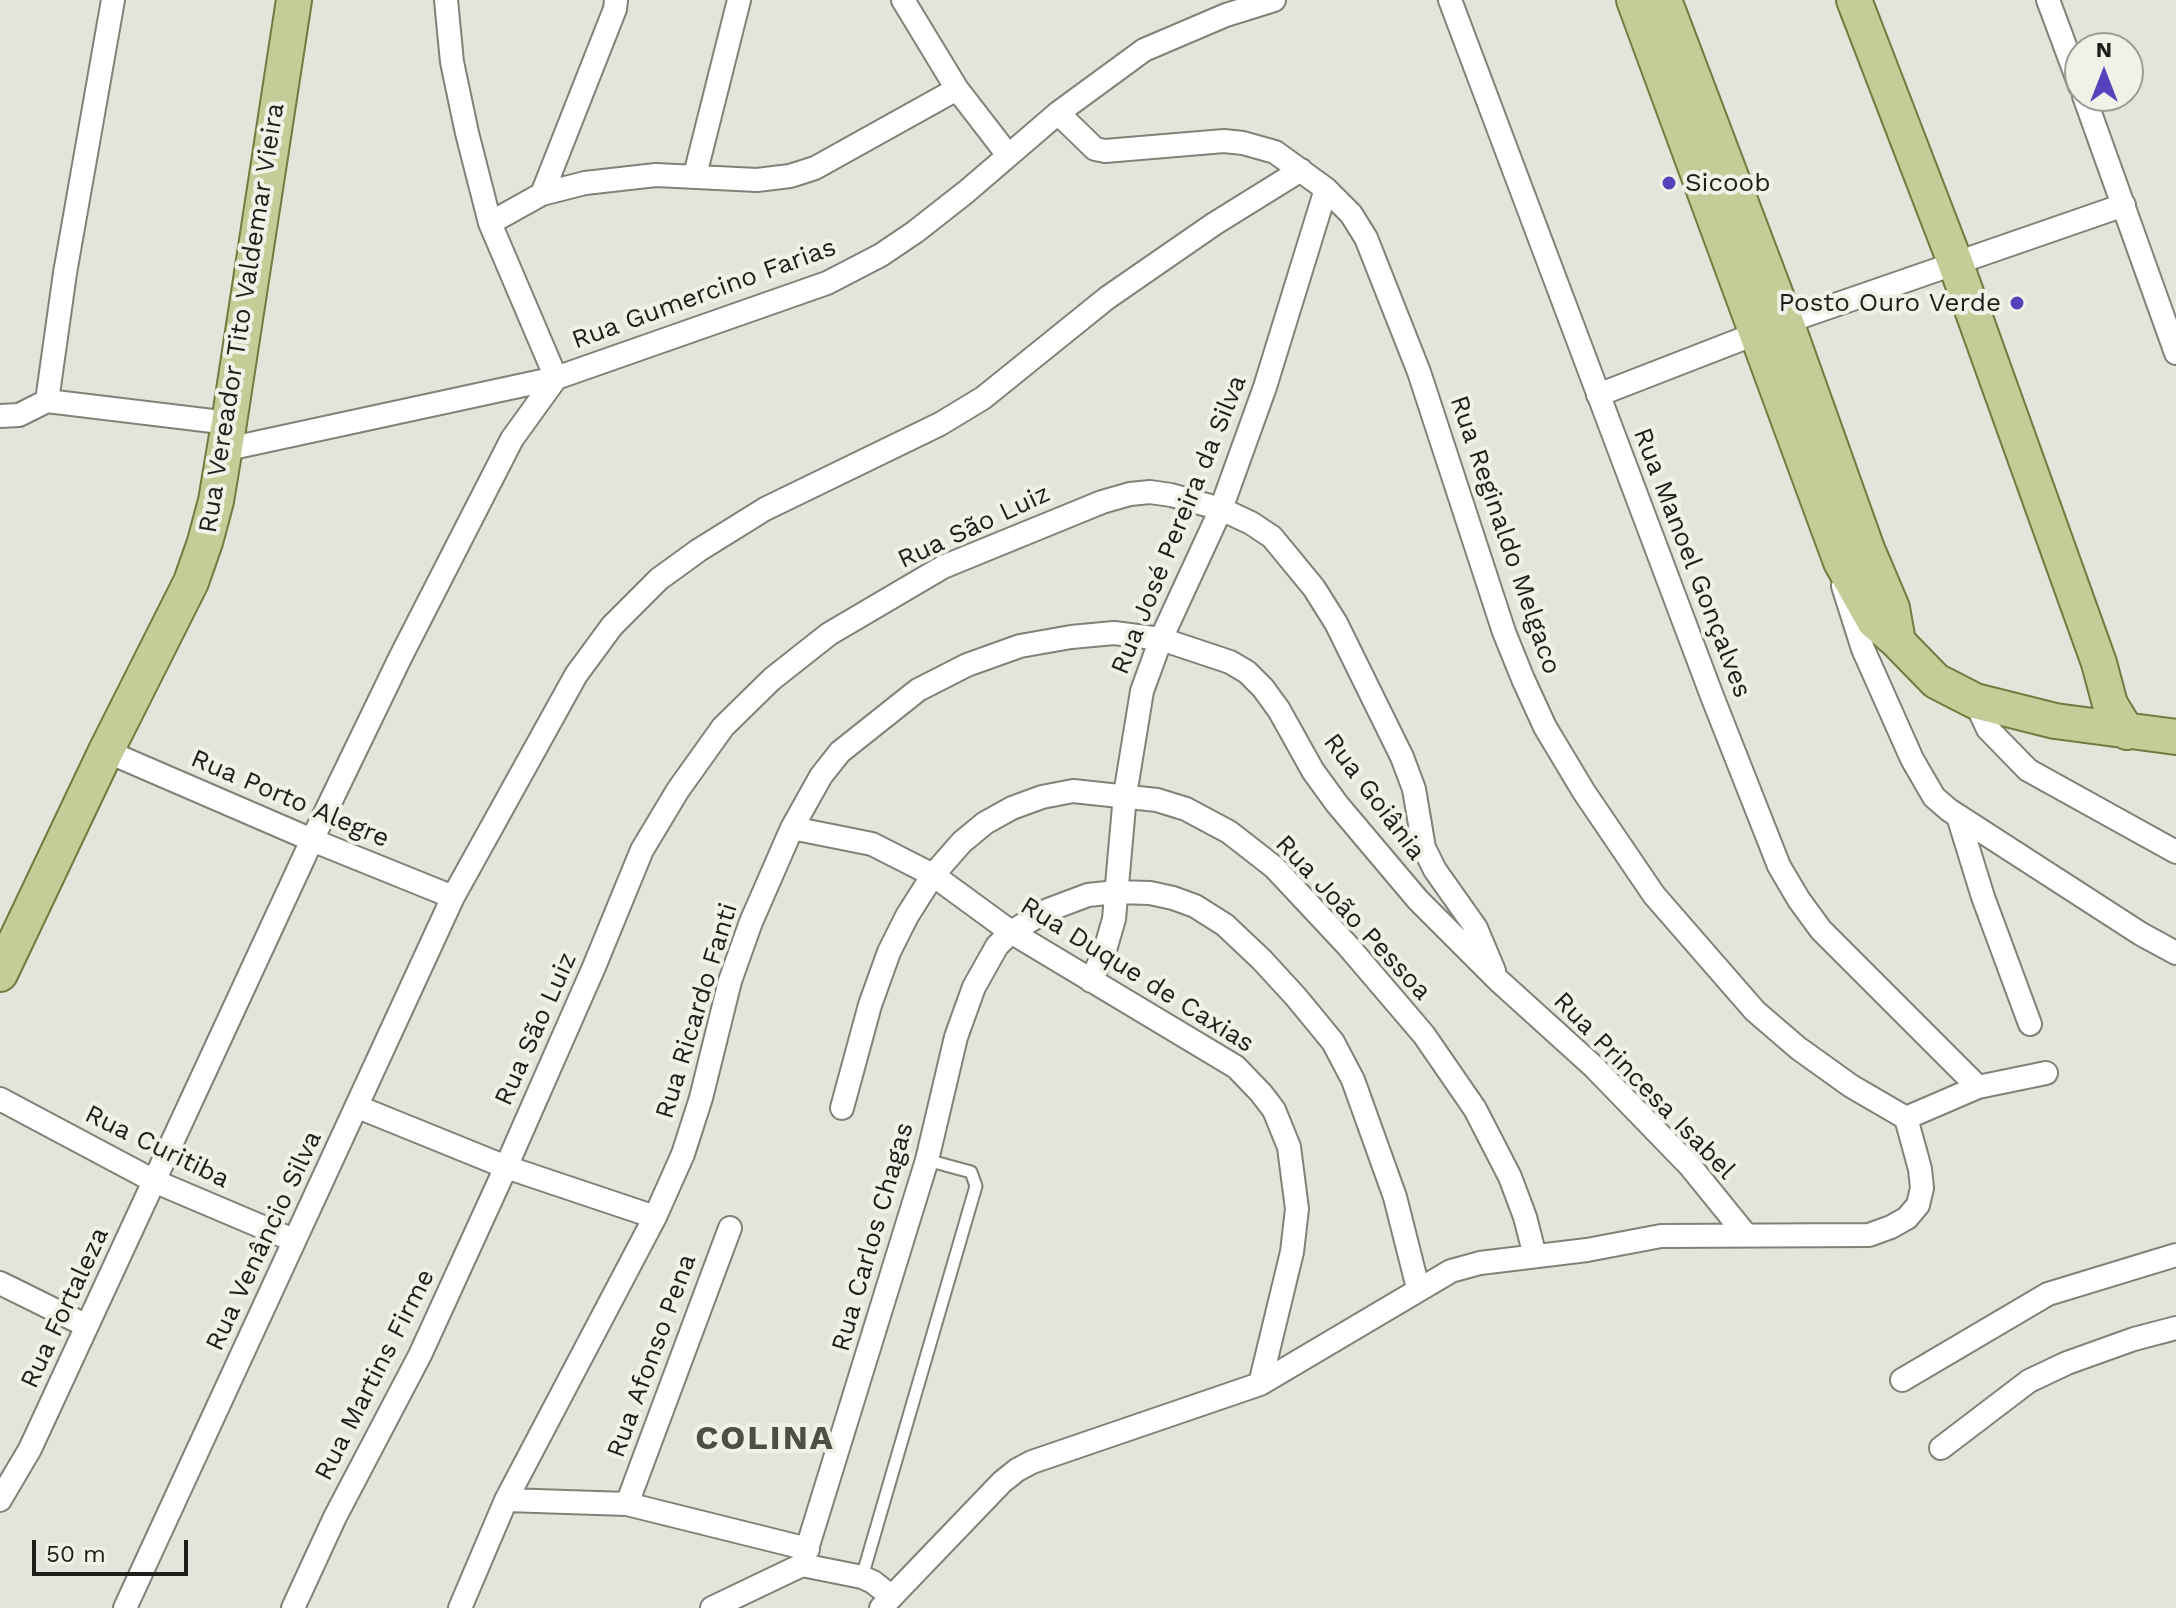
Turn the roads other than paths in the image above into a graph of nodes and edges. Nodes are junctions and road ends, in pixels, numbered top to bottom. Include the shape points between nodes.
1 (113, 0) edge
2 (294, 0) edge
3 (446, 0) edge
4 (616, 0) edge
5 (739, 0) edge
6 (903, 0) edge
7 (1274, 0) edge
8 (1450, 0) edge
9 (1854, 0) edge
10 (2048, 0) edge
11 (1649, 2) edge
12 (1223, 8) edge
13 (2064, 43) edge
14 (957, 89) junction
15 (2090, 112) edge
16 (1058, 113) junction
17 (1008, 155) junction
18 (1301, 170) junction
19 (695, 175) junction
20 (1326, 189) junction
21 (542, 194) junction
22 (2124, 205) junction
23 (490, 223) junction
24 (1955, 262) junction
25 (1771, 327) junction
26 (2176, 353) edge
27 (556, 378) junction
28 (1598, 395) junction
29 (47, 401) junction
30 (0, 416) edge
31 (226, 436) junction
32 (1221, 509) junction
33 (1854, 555) junction
34 (1161, 639) junction
35 (2099, 663) junction
36 (1975, 701) junction
37 (2125, 732) junction
38 (2176, 734) edge
39 (106, 751) junction
40 (1125, 795) junction
41 (1958, 816) junction
42 (792, 828) junction
43 (312, 840) junction
44 (2176, 852) edge
45 (933, 875) junction
46 (1116, 892) junction
47 (453, 897) junction
48 (1011, 932) junction
49 (2176, 953) edge
50 (0, 974) edge
51 (1498, 980) junction
52 (1091, 981) junction
53 (2030, 1024) dead end
54 (2046, 1073) dead end
55 (1978, 1087) junction
56 (0, 1099) edge
57 (358, 1107) junction
58 (842, 1108) dead end
59 (1906, 1118) junction
60 (927, 1160) junction
61 (506, 1167) junction
62 (154, 1181) junction
63 (655, 1217) junction
64 (730, 1228) dead end
65 (1746, 1235) junction
66 (293, 1240) junction
67 (2176, 1255) edge
68 (1535, 1256) junction
69 (1, 1287) edge
70 (1418, 1288) junction
71 (87, 1326) junction
72 (2176, 1328) edge
73 (1902, 1380) dead end
74 (1260, 1384) junction
75 (1941, 1448) dead end
76 (0, 1500) edge
77 (506, 1500) junction
78 (627, 1504) junction
79 (805, 1557) junction
80 (862, 1577) junction
81 (753, 1587) junction
82 (886, 1602) edge
83 (125, 1608) edge
84 (293, 1608) edge
85 (460, 1608) edge
86 (712, 1608) edge
87 (742, 1608) edge

1 - 29 street
2 - 31 main road, Rua Vereador Tito Valdemar Vieira
3 - 23 street via 452,62
4 - 21 street
5 - 19 street
6 - 14 street
7 - 12 street, Rua Gumercino Farias
8 - 28 street, Rua Manoel Gonçalves
9 - 24 main road
10 - 13 street
11 - 25 main road
12 - 16 street, Rua Gumercino Farias via 1144,50
14 - 17 street
14 - 19 street via 815,168 774,179
15 - 22 street
16 - 17 street, Rua Gumercino Farias
16 - 18 street, Rua Reginaldo Melgaco via 1095,149 1224,141 1275,152
17 - 27 street, Rua Gumercino Farias via 915,232 827,283
18 - 20 street, Rua Reginaldo Melgaco
18 - 47 street, Rua Venâncio Silva via 1107,298 983,398 765,509 659,579 612,626 576,675
19 - 21 street via 618,178
20 - 32 street, Rua José Pereira da Silva
20 - 59 street, Rua Reginaldo Melgaco via 1366,238 1442,436 1504,632 1545,727 1584,792 1654,895 1755,1011 1851,1086
21 - 23 street
22 - 24 street
22 - 26 street
23 - 27 street
24 - 25 street
24 - 35 main road
25 - 28 street
25 - 33 main road
27 - 31 street, Rua Gumercino Farias
27 - 43 street, Rua Fortaleza via 494,472
28 - 55 street, Rua Manoel Gonçalves via 1779,866 1821,930
29 - 30 street via 19,415
29 - 31 street, Rua Gumercino Farias
31 - 39 main road, Rua Vereador Tito Valdemar Vieira via 216,501 191,582
32 - 34 street, Rua José Pereira da Silva
32 - 51 street, Rua São Luiz via 1272,537 1336,623 1406,767 1424,848 1483,939
32 - 61 street, Rua São Luiz via 1150,492 1102,502 1046,523 943,567 829,634 772,679 723,727 642,850
33 - 36 main road via 1874,621 1936,681
33 - 41 street via 1848,607 1926,786
34 - 40 street, Rua José Pereira da Silva via 1142,691
34 - 42 street, Rua Ricardo Fanti via 1114,633 1020,646 918,690 840,752
34 - 51 street, Rua Goiânia via 1230,662 1263,688 1337,804 1418,900
35 - 37 main road via 2110,704
35 - 38 main road via 2127,705
36 - 37 main road
36 - 44 street via 1988,729 2028,770
37 - 38 main road
39 - 43 street, Rua Porto Alegre
39 - 50 main road, Rua Vereador Tito Valdemar Vieira
40 - 45 street, Rua João Pessoa via 1073,791 1012,808 962,842
40 - 46 street, Rua José Pereira da Silva
40 - 68 street, Rua João Pessoa via 1186,809 1229,832 1274,867 1348,946 1424,1035 1475,1109 1510,1177
41 - 49 street
41 - 53 street
42 - 45 street, Rua Duque de Caxias via 872,844
42 - 63 street, Rua Ricardo Fanti via 745,937 683,1154
43 - 47 street, Rua Porto Alegre
43 - 62 street, Rua Fortaleza
45 - 48 street, Rua Duque de Caxias
45 - 58 street, Rua João Pessoa via 889,952
46 - 48 street via 1068,901
46 - 52 street, Rua José Pereira da Silva via 1111,934
46 - 70 street via 1173,898 1225,925 1333,1042 1378,1145
47 - 57 street, Rua Venâncio Silva
48 - 52 street, Rua Duque de Caxias
48 - 60 street, Rua Carlos Chagas via 974,987 956,1037
51 - 65 street, Rua Princesa Isabel via 1615,1088 1690,1166
52 - 74 street, Rua Duque de Caxias via 1236,1067 1261,1093 1282,1127 1295,1180 1297,1229
54 - 55 street
55 - 59 street
56 - 62 street, Rua Curitiba
57 - 61 street
57 - 66 street, Rua Venâncio Silva
59 - 65 street via 1922,1188 1918,1205 1907,1218 1869,1235
60 - 79 street, Rua Carlos Chagas
60 - 80 lane via 971,1172 976,1186
61 - 63 street
61 - 84 street, Rua Martins Firme via 420,1355
62 - 66 street, Rua Curitiba
62 - 71 street, Rua Fortaleza
63 - 77 street, Rua Ricardo Fanti
64 - 78 street, Rua Afonso Pena
65 - 68 street via 1661,1236
66 - 83 street, Rua Venâncio Silva
67 - 73 street via 2048,1294
68 - 70 street via 1464,1266
69 - 71 street
70 - 74 street
71 - 76 street, Rua Fortaleza via 30,1449
72 - 75 street via 2037,1377
74 - 82 street via 1017,1470
77 - 78 street
77 - 85 street, Rua Ricardo Fanti
78 - 79 street
79 - 80 street
79 - 81 street
80 - 82 street via 873,1582
81 - 86 street
81 - 87 street

